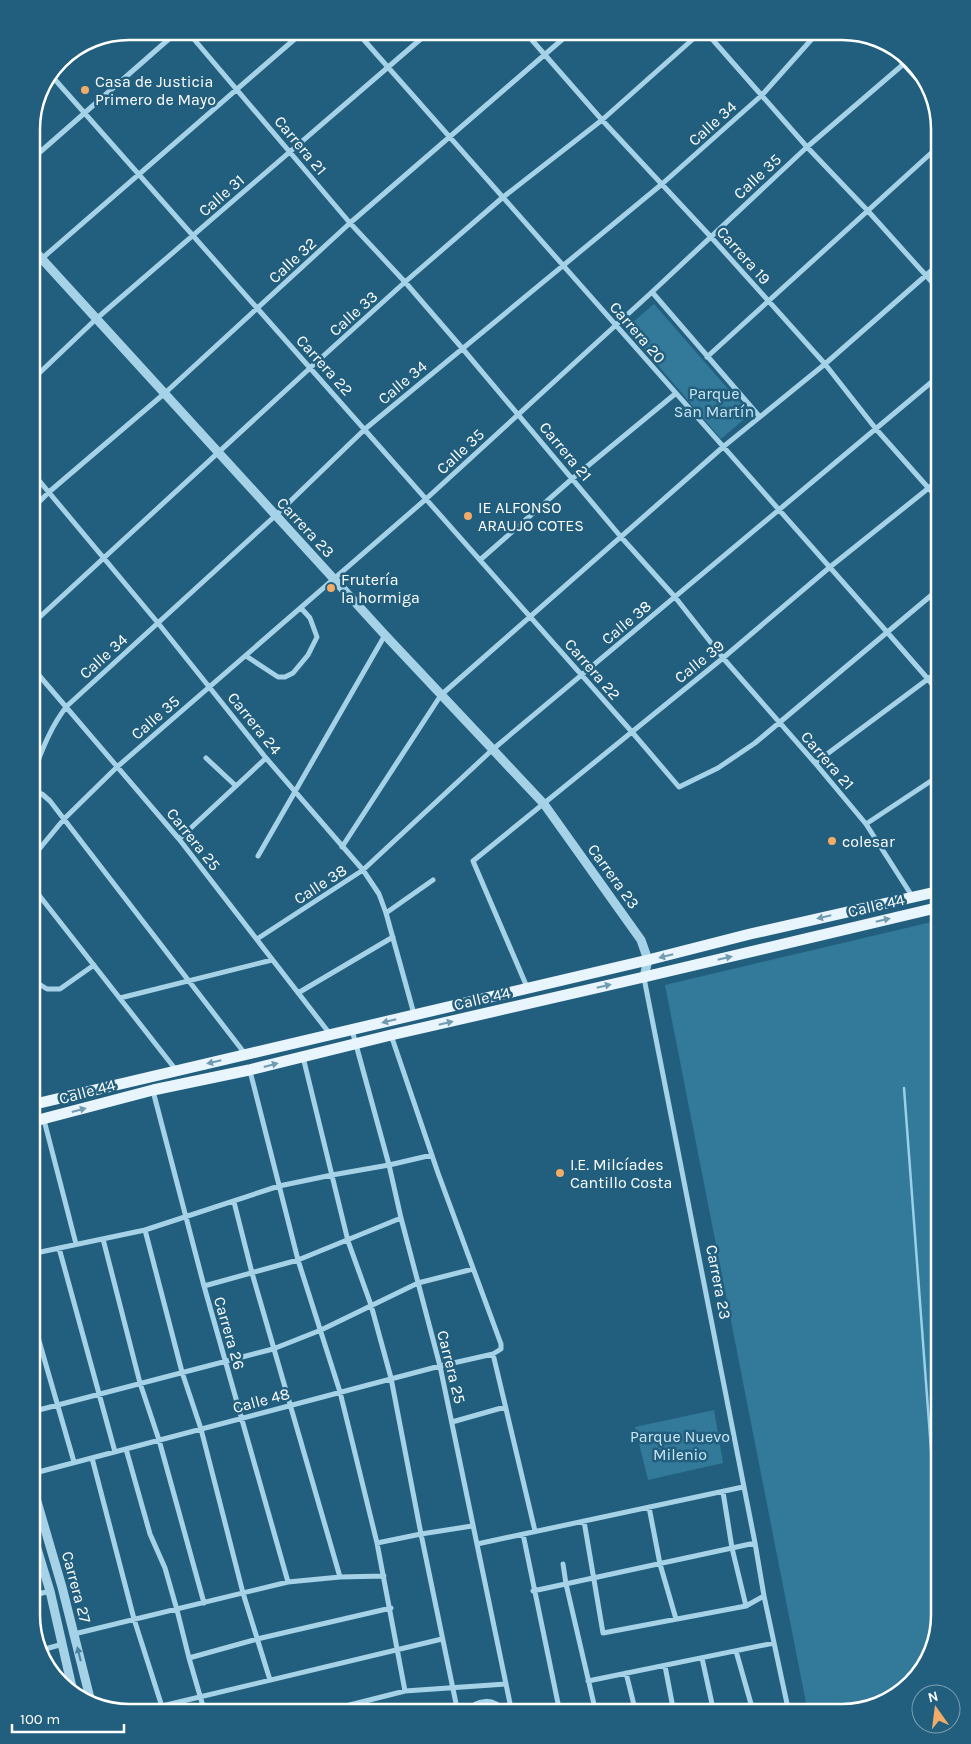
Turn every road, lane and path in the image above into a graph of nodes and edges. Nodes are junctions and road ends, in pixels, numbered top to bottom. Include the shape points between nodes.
1 (168, 40) edge
2 (195, 40) edge
3 (294, 40) edge
4 (364, 40) edge
5 (420, 40) edge
6 (532, 40) edge
7 (562, 40) edge
8 (694, 40) edge
9 (712, 40) edge
10 (812, 40) edge
11 (545, 55) junction
12 (903, 64) edge
13 (388, 67) junction
14 (55, 80) edge
15 (237, 90) junction
16 (762, 95) junction
17 (85, 113) junction
18 (602, 120) junction
19 (450, 138) junction
20 (807, 147) junction
21 (290, 152) junction
22 (931, 152) edge
23 (40, 153) edge
24 (139, 174) junction
25 (662, 184) junction
26 (502, 198) junction
27 (868, 211) junction
28 (350, 223) junction
29 (193, 235) junction
30 (711, 237) junction
31 (41, 258) joint
32 (562, 266) junction
33 (931, 271) edge
34 (926, 276) junction
35 (931, 281) edge
36 (405, 282) junction
37 (652, 292) junction
38 (768, 301) junction
39 (258, 309) junction
40 (96, 319) junction
41 (615, 326) junction
42 (462, 348) junction
43 (707, 356) junction
44 (825, 364) junction
45 (310, 368) junction
46 (40, 372) edge
47 (931, 383) edge
48 (165, 393) junction
49 (675, 394) junction
50 (518, 414) junction
51 (759, 416) junction
52 (365, 429) junction
53 (876, 429) junction
54 (722, 448) junction
55 (219, 452) junction
56 (573, 478) junction
57 (40, 481) edge
58 (929, 487) junction
59 (931, 490) edge
60 (49, 492) junction
61 (426, 499) junction
62 (40, 501) edge
63 (778, 511) junction
64 (275, 516) junction
65 (621, 537) junction
66 (104, 559) junction
67 (480, 560) junction
68 (830, 567) junction
69 (335, 580) junction
70 (931, 595) edge
71 (675, 597) junction
72 (301, 608) junction
73 (530, 616) junction
74 (40, 617) edge
75 (158, 623) junction
76 (887, 632) junction
77 (385, 635) junction
78 (246, 656) junction
79 (723, 658) junction
80 (582, 675) junction
81 (40, 676) edge
82 (931, 677) edge
83 (928, 679) junction
84 (931, 683) edge
85 (210, 687) junction
86 (441, 695) junction
87 (67, 706) junction
88 (779, 723) junction
89 (632, 732) junction
90 (492, 750) junction
91 (40, 756) edge
92 (206, 758) dead end
93 (266, 758) junction
94 (815, 763) junction
95 (117, 767) junction
96 (931, 781) edge
97 (236, 786) junction
98 (294, 791) junction
99 (40, 793) edge
100 (544, 804) junction
101 (64, 819) junction
102 (866, 824) junction
103 (179, 839) junction
104 (342, 847) junction
105 (40, 848) edge
106 (258, 856) dead end
107 (363, 870) junction
108 (433, 880) dead end
109 (931, 892) edge
110 (40, 897) edge
111 (912, 897) junction
112 (931, 909) edge
113 (386, 913) junction
114 (393, 937) junction
115 (256, 939) junction
116 (272, 960) junction
117 (648, 960) junction
118 (94, 966) junction
119 (644, 977) junction
120 (188, 981) junction
121 (40, 985) edge
122 (527, 988) junction
123 (298, 992) junction
124 (120, 998) junction
125 (414, 1015) junction
126 (352, 1030) junction
127 (330, 1034) junction
128 (391, 1035) junction
129 (356, 1045) junction
130 (246, 1055) junction
131 (303, 1056) junction
132 (249, 1070) junction
133 (177, 1071) junction
134 (153, 1090) junction
135 (40, 1103) edge
136 (44, 1119) junction
137 (40, 1120) edge
138 (432, 1155) junction
139 (389, 1165) junction
140 (332, 1174) junction
141 (279, 1186) junction
142 (234, 1202) junction
143 (186, 1218) junction
144 (401, 1218) junction
145 (145, 1230) junction
146 (103, 1240) junction
147 (348, 1241) junction
148 (76, 1244) junction
149 (59, 1248) junction
150 (40, 1252) edge
151 (298, 1260) junction
152 (473, 1269) junction
153 (252, 1273) junction
154 (418, 1283) junction
155 (204, 1286) junction
156 (371, 1305) junction
157 (321, 1330) junction
158 (40, 1345) edge
159 (273, 1349) junction
160 (495, 1353) junction
161 (226, 1360) junction
162 (440, 1366) junction
163 (182, 1372) junction
164 (391, 1378) junction
165 (140, 1383) junction
166 (340, 1392) junction
167 (98, 1394) junction
168 (57, 1405) junction
169 (290, 1405) junction
170 (505, 1406) junction
171 (40, 1410) edge
172 (241, 1418) junction
173 (452, 1422) junction
174 (200, 1429) junction
175 (159, 1440) junction
176 (126, 1449) junction
177 (115, 1452) junction
178 (92, 1458) junction
179 (74, 1462) junction
180 (40, 1471) edge
181 (743, 1487) junction
182 (723, 1492) junction
183 (649, 1507) junction
184 (40, 1512) edge
185 (584, 1521) junction
186 (472, 1526) junction
187 (534, 1531) junction
188 (421, 1534) junction
189 (523, 1534) junction
190 (48, 1539) junction
191 (40, 1541) edge
192 (755, 1543) junction
193 (378, 1544) junction
194 (477, 1544) junction
195 (732, 1548) junction
196 (40, 1563) edge
197 (563, 1564) dead end
198 (660, 1564) junction
199 (384, 1576) junction
200 (340, 1577) junction
201 (594, 1578) junction
202 (288, 1582) junction
203 (566, 1584) junction
204 (50, 1591) junction
205 (533, 1591) junction
206 (243, 1592) junction
207 (40, 1594) edge
208 (764, 1596) junction
209 (204, 1603) junction
210 (746, 1606) junction
211 (391, 1608) junction
212 (177, 1610) junction
213 (134, 1619) junction
214 (676, 1619) junction
215 (74, 1634) junction
216 (257, 1638) junction
217 (442, 1639) junction
218 (774, 1643) junction
219 (62, 1644) junction
220 (47, 1648) edge
221 (397, 1650) junction
222 (736, 1651) junction
223 (189, 1658) junction
224 (702, 1658) junction
225 (665, 1666) junction
226 (626, 1673) junction
227 (68, 1680) edge
228 (270, 1680) junction
229 (588, 1681) junction
230 (506, 1684) junction
231 (454, 1687) junction
232 (405, 1691) junction
233 (89, 1694) edge
234 (201, 1697) junction
235 (161, 1704) edge
236 (171, 1704) edge
237 (203, 1704) edge
238 (354, 1704) edge
239 (457, 1704) edge
240 (476, 1704) edge
241 (495, 1704) edge
242 (510, 1704) edge
243 (558, 1704) edge
244 (594, 1704) edge
245 (634, 1704) edge
246 (672, 1704) edge
247 (712, 1704) edge
248 (751, 1704) edge
249 (788, 1704) edge

1 - 17 street
2 - 15 street, Carrera 21
3 - 15 street
4 - 13 street, Carrera 20
5 - 13 street, Calle 31
6 - 11 street, Carrera 19
7 - 11 street, Calle 32
8 - 18 street, Calle 33
9 - 16 street
10 - 16 street, Calle 34
11 - 18 street, Carrera 19
11 - 19 street, Calle 32
12 - 20 street, Calle 35
13 - 19 street, Carrera 20
13 - 21 street, Calle 31
14 - 17 street, Carrera 22
15 - 21 street, Carrera 21
15 - 24 street
16 - 20 street
16 - 25 street, Calle 34
17 - 23 street
17 - 24 street, Carrera 22
18 - 25 street, Carrera 19
18 - 26 street, Calle 33
19 - 26 street, Carrera 20
19 - 28 street, Calle 32
20 - 27 street
20 - 30 street, Calle 35
21 - 28 street, Carrera 21
21 - 29 street, Calle 31
22 - 27 street
24 - 29 street, Carrera 22
24 - 31 street
25 - 30 street, Carrera 19
25 - 32 street, Calle 34
26 - 32 street, Carrera 20
26 - 36 street, Calle 33
27 - 34 street
27 - 38 street
28 - 36 street, Carrera 21
28 - 39 street, Calle 32
29 - 39 street, Carrera 22
29 - 40 street, Calle 31
30 - 37 street, Calle 35
30 - 38 street, Carrera 19
31 - 40 street, Carrera 23
32 - 41 street, Carrera 20
32 - 42 street, Calle 34
33 - 34 street
34 - 35 street
34 - 44 street
36 - 42 street, Carrera 21
36 - 45 street, Calle 33
37 - 41 street, Calle 35
37 - 43 street
38 - 43 street
38 - 44 street, Carrera 19
39 - 45 street, Carrera 22
39 - 48 street, Calle 32
40 - 46 street, Calle 31
40 - 48 street, Carrera 23
41 - 49 street, Carrera 20
41 - 50 street, Calle 35
42 - 50 street, Carrera 21
42 - 52 street, Calle 34
43 - 51 street
44 - 51 street
44 - 53 street, Carrera 19
45 - 52 street, Carrera 22
45 - 55 street, Calle 33
47 - 53 street, Calle 38
48 - 55 street, Carrera 23
48 - 60 street, Calle 32
49 - 54 street, Carrera 20
49 - 56 street
50 - 56 street, Carrera 21
50 - 61 street, Calle 35
51 - 54 street
52 - 61 street, Carrera 22
52 - 64 street, Calle 34
53 - 58 street, Carrera 19
53 - 63 street, Calle 38
54 - 63 street, Carrera 20
54 - 65 street
55 - 64 street, Carrera 23
55 - 66 street, Calle 33
56 - 65 street, Carrera 21
56 - 67 street
57 - 60 street, Carrera 24
58 - 59 street, Carrera 19
58 - 68 street, Calle 39
60 - 62 street, Calle 32
60 - 66 street, Carrera 24
61 - 67 street, Carrera 22
61 - 69 street, Calle 35
63 - 68 street, Carrera 20
63 - 71 street, Calle 38
64 - 69 street, Carrera 23
64 - 75 street, Calle 34
65 - 71 street, Carrera 21
65 - 73 street
66 - 74 street, Calle 33
66 - 75 street, Carrera 24
67 - 73 street, Carrera 22
68 - 76 street, Carrera 20
68 - 79 street, Calle 39
69 - 72 street, Calle 35
69 - 77 street, Carrera 23
70 - 76 street
71 - 79 street, Carrera 21
71 - 80 street, Calle 38
72 - 78 street, Calle 35
72 - 78 street via 310,618 316,637 308,656 293,673 278,677
73 - 80 street, Carrera 22
73 - 86 street
75 - 85 street, Carrera 24
75 - 87 street, Calle 34
76 - 83 street, Carrera 20
76 - 88 street
77 - 86 street, Carrera 23
77 - 98 street
78 - 85 street, Calle 35
79 - 88 street, Carrera 21
79 - 89 street, Calle 39
80 - 89 street, Carrera 22
80 - 90 street, Calle 38
81 - 87 street, Carrera 25
82 - 83 street
83 - 84 street, Carrera 20
83 - 94 street
85 - 93 street, Carrera 24
85 - 95 street, Calle 35
86 - 90 street, Carrera 23
86 - 104 street
87 - 91 street, Calle 34 via 56,719
87 - 95 street, Carrera 25
88 - 89 street, Carrera 22 via 718,768 679,786
88 - 94 street, Carrera 21
89 - 100 street, Calle 39
90 - 100 street, Carrera 23
90 - 107 street, Calle 38
92 - 97 street
93 - 97 street
93 - 98 street, Carrera 24
94 - 102 street, Carrera 21
95 - 101 street, Calle 35
95 - 103 street, Carrera 25
96 - 102 street
97 - 103 street
98 - 104 street, Carrera 24
98 - 106 street
99 - 101 street
100 - 117 street, Carrera 23 via 641,940
100 - 122 street, Calle 39 via 473,861
101 - 105 street, Calle 35
101 - 120 street
102 - 111 street, Carrera 21
103 - 115 street, Carrera 25
104 - 107 street, Carrera 24
107 - 113 street, Carrera 24 via 379,894
107 - 115 street, Calle 38
108 - 113 street
109 - 111 main road, Calle 44
110 - 118 street
111 -> 117 main road, Calle 44
119 -> 112 main road, Calle 44
113 - 114 street, Carrera 24
114 - 123 street
114 - 125 street, Carrera 24
115 - 116 street, Carrera 25
116 - 120 street
116 - 123 street, Carrera 25
117 - 119 street, Carrera 23
117 - 122 main road, Calle 44
118 - 121 street via 60,989 47,989
118 - 124 street
128 -> 119 main road, Calle 44
119 - 181 street, Carrera 23
120 - 124 street
120 - 130 street
122 - 125 main road, Calle 44
123 - 127 street, Carrera 25
124 - 133 street
125 -> 126 main road, Calle 44
126 - 127 main road, Calle 44
126 - 129 street, Carrera 25
127 - 130 main road, Calle 44
128 - 129 main road, Calle 44
128 - 138 street
129 - 131 main road, Calle 44
129 - 139 street, Carrera 25
130 -> 133 main road, Calle 44
132 -> 131 main road, Calle 44
131 - 140 street
132 - 134 main road, Calle 44
132 - 141 street
133 - 135 main road, Calle 44
136 -> 134 main road, Calle 44
134 - 143 street, Carrera 26
136 - 137 main road, Calle 44
136 - 148 street
138 - 139 street
138 - 152 street
139 - 140 street
139 - 144 street, Carrera 25
140 - 141 street
140 - 147 street
141 - 142 street
141 - 151 street
142 - 143 street
142 - 153 street
143 - 145 street
143 - 155 street, Carrera 26
144 - 147 street
144 - 154 street, Carrera 25
145 - 146 street
145 - 163 street
146 - 148 street
146 - 165 street
147 - 151 street
147 - 156 street
148 - 149 street
149 - 150 street
149 - 167 street
151 - 153 street
151 - 157 street
152 - 154 street
152 - 160 street via 501,1344 501,1349
153 - 155 street
153 - 159 street
154 - 156 street
154 - 162 street, Carrera 25
155 - 161 street, Carrera 26
156 - 157 street
156 - 164 street
157 - 159 street
157 - 166 street
158 - 168 street
159 - 161 street
159 - 169 street
160 - 162 street, Calle 48
160 - 170 street
161 - 163 street
161 - 172 street, Carrera 26
162 - 164 street, Calle 48
162 - 173 street, Carrera 25
163 - 165 street
163 - 174 street
164 - 166 street, Calle 48
164 - 188 street
165 - 167 street
165 - 175 street
166 - 169 street, Calle 48
166 - 193 street
167 - 168 street
167 - 177 street
168 - 171 street
168 - 179 street
169 - 172 street, Calle 48
169 - 200 street
170 - 173 street
170 - 187 street
172 - 174 street, Calle 48
172 - 202 street, Carrera 26
173 - 186 street, Carrera 25
174 - 175 street, Calle 48
174 - 206 street
175 - 176 street, Calle 48
175 - 209 street
176 - 177 street, Calle 48
176 - 212 street via 150,1534
177 - 178 street, Calle 48
178 - 179 street, Calle 48
178 - 213 street
179 - 180 street, Calle 48
181 - 182 street
181 - 192 street, Carrera 23
182 - 183 street
182 - 195 street
183 - 185 street
183 - 198 street
184 - 190 street, Carrera 27
185 - 187 street
185 - 201 street
186 - 188 street
186 - 194 street, Carrera 25
187 - 189 street
188 - 193 street
188 - 217 street
189 - 194 street
189 - 205 street
190 - 191 street
190 - 215 street, Carrera 27
192 - 195 street
192 - 208 street, Carrera 23
193 - 199 street
194 - 230 street, Carrera 25
195 - 198 street
195 - 210 street
196 - 204 street, Carrera 27
197 - 203 street
198 - 201 street
198 - 214 street
199 - 200 street
199 - 211 street
200 - 202 street
201 - 203 street
201 - 214 street via 603,1633
202 - 206 street
203 - 205 street
203 - 229 street
204 - 207 street
204 - 219 street, Carrera 27
205 - 243 street
206 - 209 street
206 - 216 street
208 - 210 street
208 - 218 street, Carrera 23
209 - 212 street
210 - 214 street
211 - 216 street
211 - 221 street
212 - 213 street
212 - 223 street
213 - 215 street
213 - 235 street
233 -> 215 street, Carrera 27
216 - 223 street
216 - 228 street
217 - 221 street
217 - 231 street
218 - 222 street
218 - 249 street, Carrera 23
219 - 220 street
219 - 227 street, Carrera 27
221 - 228 street
221 - 232 street
222 - 224 street
222 - 248 street
223 - 234 street
224 - 225 street
224 - 247 street
225 - 226 street
225 - 246 street
226 - 229 street
226 - 245 street
228 - 234 street
229 - 244 street
230 - 231 street
230 - 242 street, Carrera 25
231 - 232 street
231 - 239 street
232 - 238 street
234 - 236 street
234 - 237 street
240 - 241 street via 484,1701

